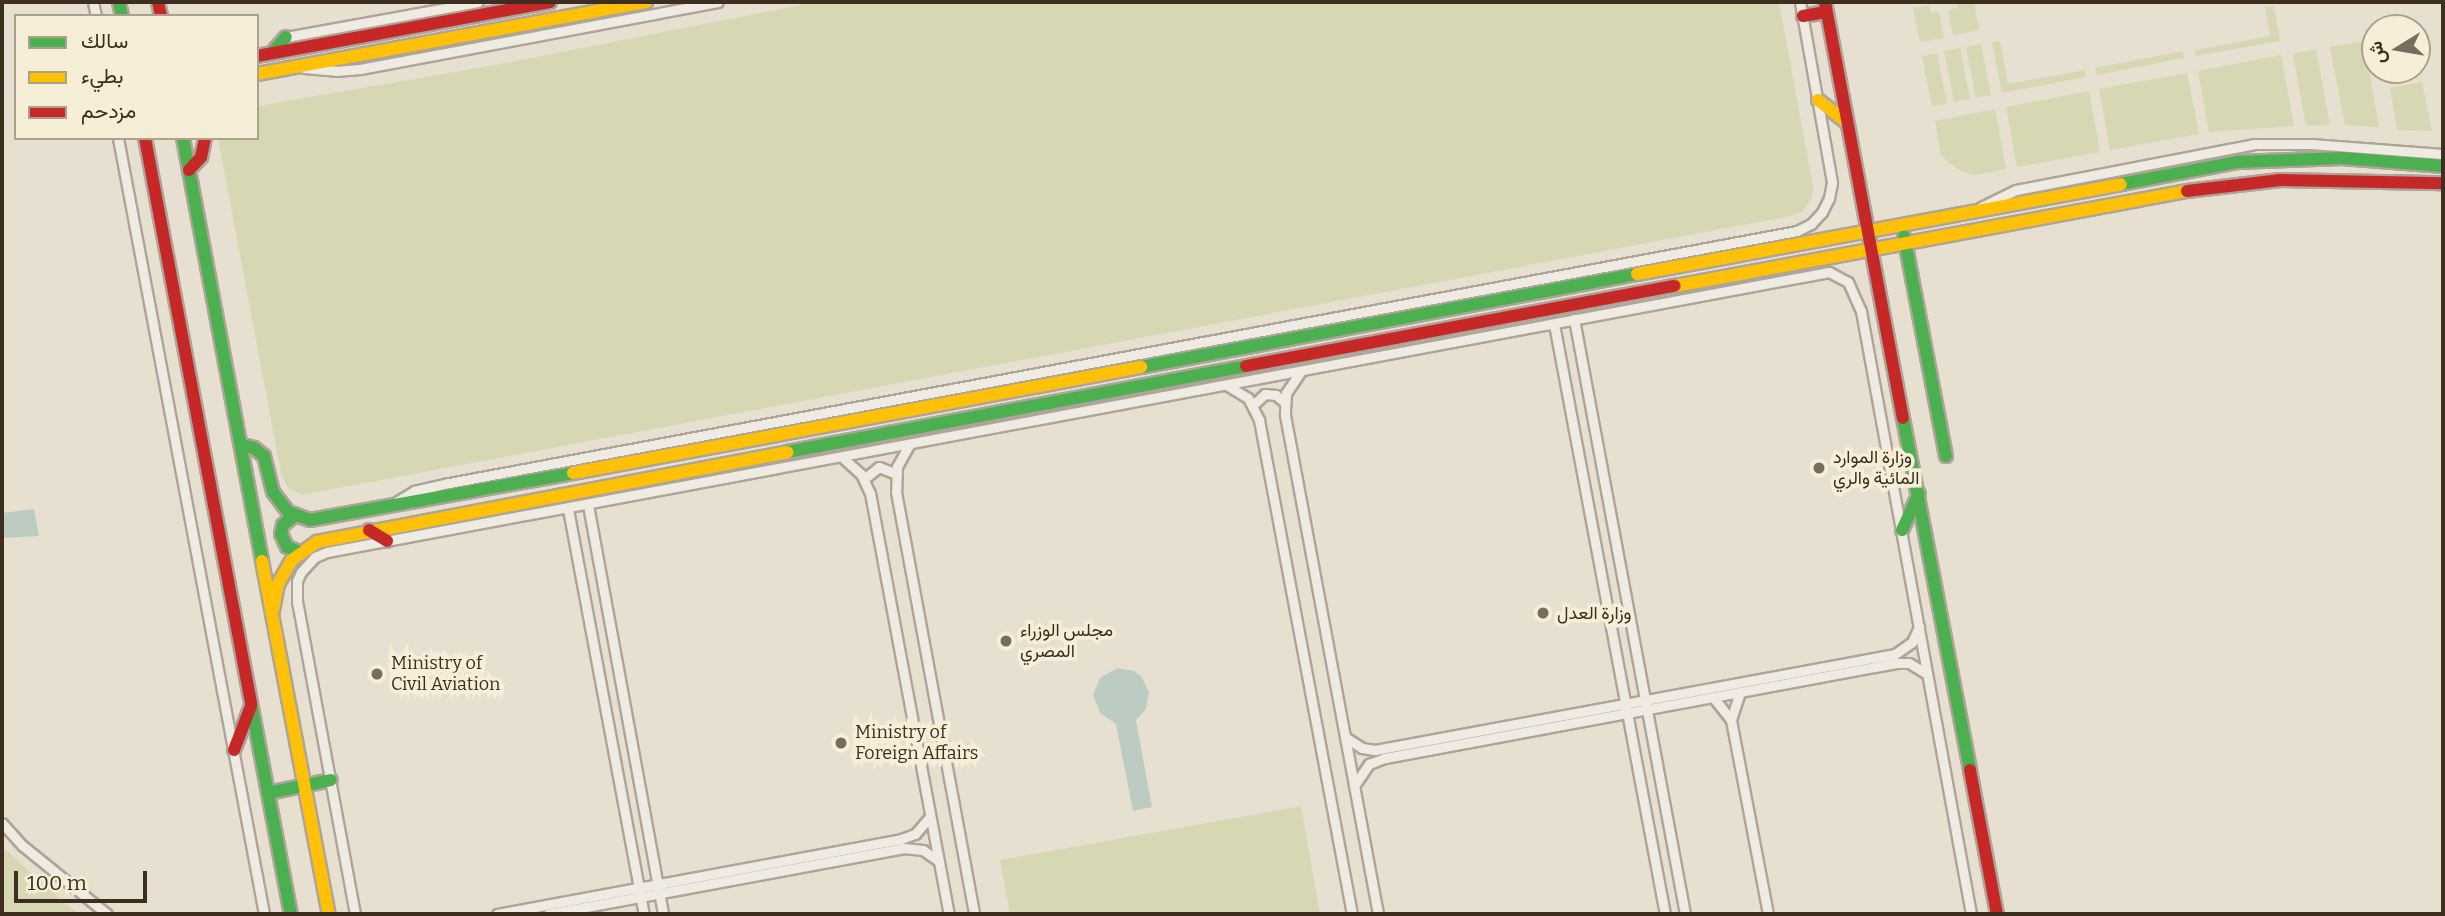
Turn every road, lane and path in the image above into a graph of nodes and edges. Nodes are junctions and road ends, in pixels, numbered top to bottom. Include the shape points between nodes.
1 (478, 2) edge
2 (550, 2) edge
3 (646, 2) edge
4 (718, 2) edge
5 (1800, 2) edge
6 (1826, 7) edge
7 (1803, 16) junction
8 (286, 37) joint
9 (272, 53) junction
10 (259, 56) edge
11 (299, 66) junction
12 (259, 74) edge
13 (1818, 100) junction
14 (1847, 123) junction
15 (118, 140) edge
16 (145, 140) edge
17 (183, 140) edge
18 (205, 140) edge
19 (2443, 154) edge
20 (2416, 165) junction
21 (2443, 166) edge
22 (189, 170) junction
23 (2415, 182) junction
24 (2443, 184) edge
25 (1968, 214) junction
26 (1902, 226) junction
27 (1868, 232) junction
28 (1906, 242) junction
29 (1749, 247) junction
30 (1871, 248) junction
31 (1755, 271) junction
32 (1757, 285) junction
33 (1574, 319) junction
34 (1554, 324) junction
35 (1213, 355) junction
36 (1301, 371) junction
37 (1217, 372) junction
38 (1195, 376) junction
39 (1227, 386) junction
40 (1198, 390) junction
41 (1284, 402) junction
42 (1253, 405) junction
43 (242, 445) junction
44 (909, 445) junction
45 (1947, 456) dead end
46 (843, 458) junction
47 (738, 470) junction
48 (896, 474) junction
49 (864, 479) junction
50 (1919, 494) junction
51 (588, 505) junction
52 (568, 509) junction
53 (385, 510) junction
54 (294, 516) junction
55 (369, 530) junction
56 (1902, 530) junction
57 (387, 541) junction
58 (300, 552) junction
59 (273, 610) junction
60 (1919, 626) junction
61 (1927, 674) junction
62 (1740, 692) junction
63 (1713, 697) junction
64 (1645, 704) junction
65 (251, 705) junction
66 (1626, 708) junction
67 (1731, 720) junction
68 (1345, 737) junction
69 (234, 750) junction
70 (331, 780) junction
71 (305, 786) junction
72 (1354, 786) junction
73 (268, 793) junction
74 (930, 817) junction
75 (2, 823) edge
76 (939, 862) junction
77 (658, 889) junction
78 (640, 893) junction
79 (574, 912) edge
80 (107, 914) edge
81 (264, 914) edge
82 (291, 914) edge
83 (329, 914) edge
84 (355, 914) edge
85 (497, 914) edge
86 (548, 914) edge
87 (644, 914) edge
88 (663, 914) edge
89 (949, 914) edge
90 (974, 914) edge
91 (1352, 914) edge
92 (1378, 914) edge
93 (1665, 914) edge
94 (1685, 914) edge
95 (1768, 914) edge
96 (1970, 914) edge
97 (1997, 914) edge

1 - 8 street
2 - 9 street
3 - 11 street
4 - 11 street via 360,69
5 - 7 street
6 - 7 street
6 - 14 street
7 - 13 street
8 - 9 street
9 - 10 street
11 - 12 street
13 - 14 street
13 - 29 street via 1832,182 1826,205 1804,228
14 - 27 street
15 - 69 street
16 - 65 street
17 - 22 street
18 - 22 street via 201,157
19 - 25 street via 2254,144 2016,190
20 - 21 street
20 - 23 street
20 - 25 street via 2342,158 2237,162
22 - 43 street
23 - 24 street
23 - 28 street via 2236,183
25 - 26 street
26 - 27 street
26 - 28 street
27 - 29 street
27 - 30 street
28 - 30 street
28 - 45 street
29 - 35 street
29 - 53 street via 449,483 414,491
30 - 31 street
30 - 50 street
31 - 32 street
31 - 37 street
32 - 33 street
32 - 56 street via 1829,272 1842,277 1854,291
33 - 34 street
33 - 64 street
34 - 36 street
34 - 66 street
35 - 37 street
35 - 53 street
36 - 39 street
36 - 41 street
37 - 38 street
38 - 40 street
38 - 47 street
39 - 40 street
39 - 42 street
40 - 44 street
41 - 42 street via 1265,394
41 - 68 street
42 - 91 street
43 - 54 street via 264,456 277,499
43 - 59 street
44 - 46 street
44 - 48 street
46 - 47 street
46 - 49 street
47 - 51 street
47 - 55 street
48 - 49 street via 880,467
48 - 90 street
49 - 74 street via 875,515
50 - 56 street
50 - 97 street
51 - 52 street
51 - 77 street
52 - 57 street
52 - 78 street
53 - 54 street via 319,520
54 - 58 street via 281,534 287,547
55 - 57 street
55 - 58 street via 317,542
56 - 60 street
57 - 70 street via 315,557 297,581 299,617
58 - 59 street via 278,584
59 - 71 street
60 - 61 street
60 - 64 street via 1912,642 1895,654
61 - 62 street via 1909,663 1896,663
61 - 96 street
62 - 63 street
62 - 67 street
63 - 64 street
63 - 67 street
64 - 66 street
64 - 94 street
65 - 69 street
65 - 73 street
66 - 68 street via 1375,750
66 - 72 street via 1376,760 1362,770
66 - 93 street
67 - 95 street
68 - 72 street
69 - 81 street
70 - 71 street
70 - 84 street
71 - 73 street
71 - 83 street
72 - 92 street
73 - 82 street
74 - 76 street
74 - 77 street via 921,829 901,839
75 - 80 street via 23,846
76 - 77 street via 923,850 903,848
76 - 89 street
77 - 78 street
77 - 88 street
78 - 79 street
78 - 85 street
78 - 87 street
79 - 86 street

